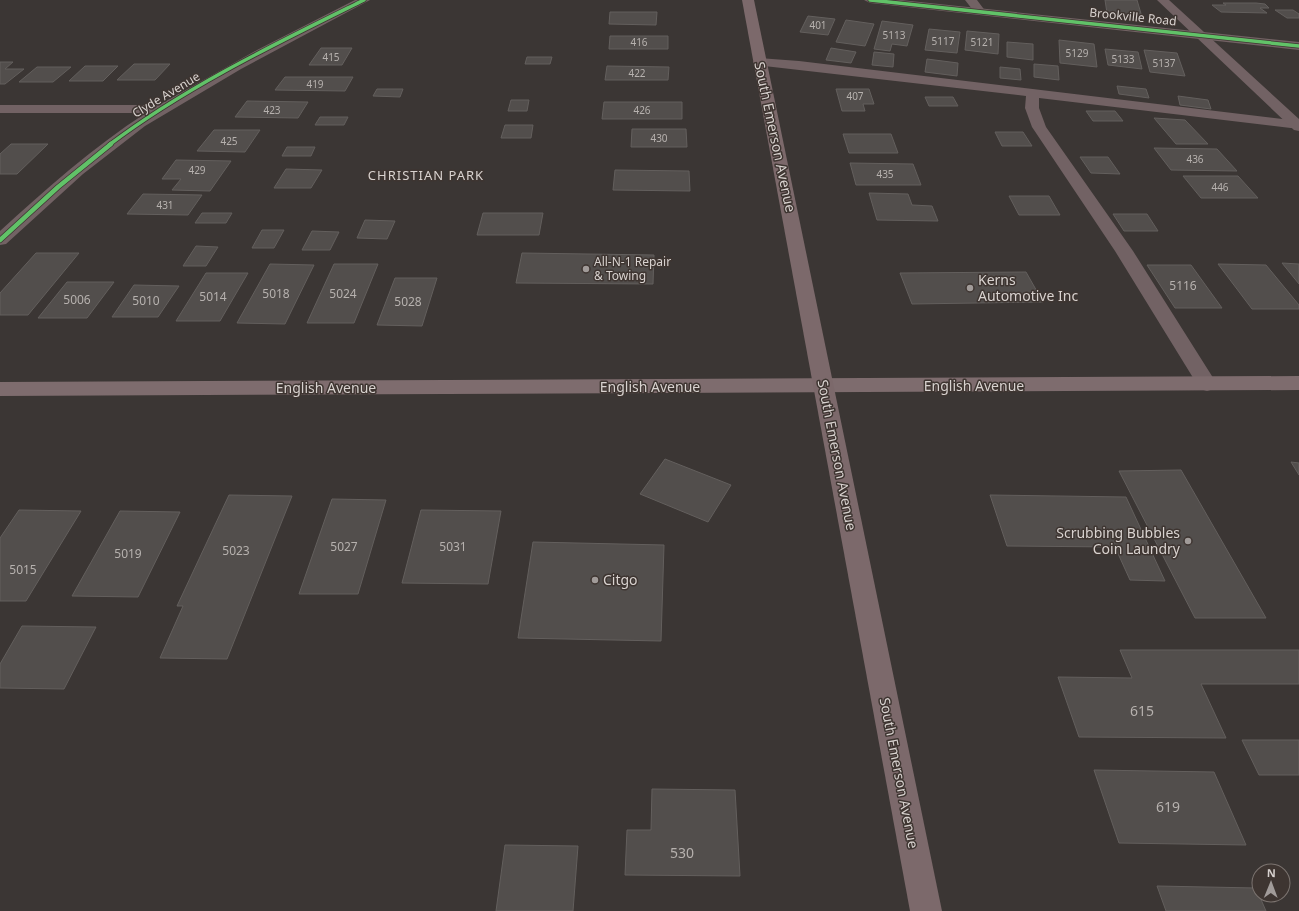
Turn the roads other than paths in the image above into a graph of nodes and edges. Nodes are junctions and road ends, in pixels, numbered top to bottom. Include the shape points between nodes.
1 (364, 0) edge
2 (748, 0) edge
3 (870, 0) edge
4 (971, 0) edge
5 (1163, 0) edge
6 (980, 12) junction
7 (1201, 35) junction
8 (1299, 46) edge
9 (759, 62) junction
10 (1033, 93) junction
11 (0, 109) edge
12 (161, 109) junction
13 (1298, 126) edge
14 (0, 240) edge
15 (1299, 383) edge
16 (1207, 384) junction
17 (823, 387) junction
18 (0, 389) edge
19 (926, 911) edge

1 - 12 street, Clyde Avenue via 293,35
2 - 9 main road, South Emerson Avenue
3 - 6 street, Brookville Road
4 - 6 street
5 - 7 street
6 - 7 street, Brookville Road
7 - 8 street, Brookville Road
7 - 13 street
9 - 10 street
9 - 17 main road, South Emerson Avenue
10 - 13 street
10 - 16 street via 1032,108 1039,127 1124,251
11 - 12 street
12 - 14 street, Clyde Avenue via 88,162
15 - 16 main road, English Avenue
16 - 17 main road, English Avenue
17 - 18 main road, English Avenue
17 - 19 main road, South Emerson Avenue

